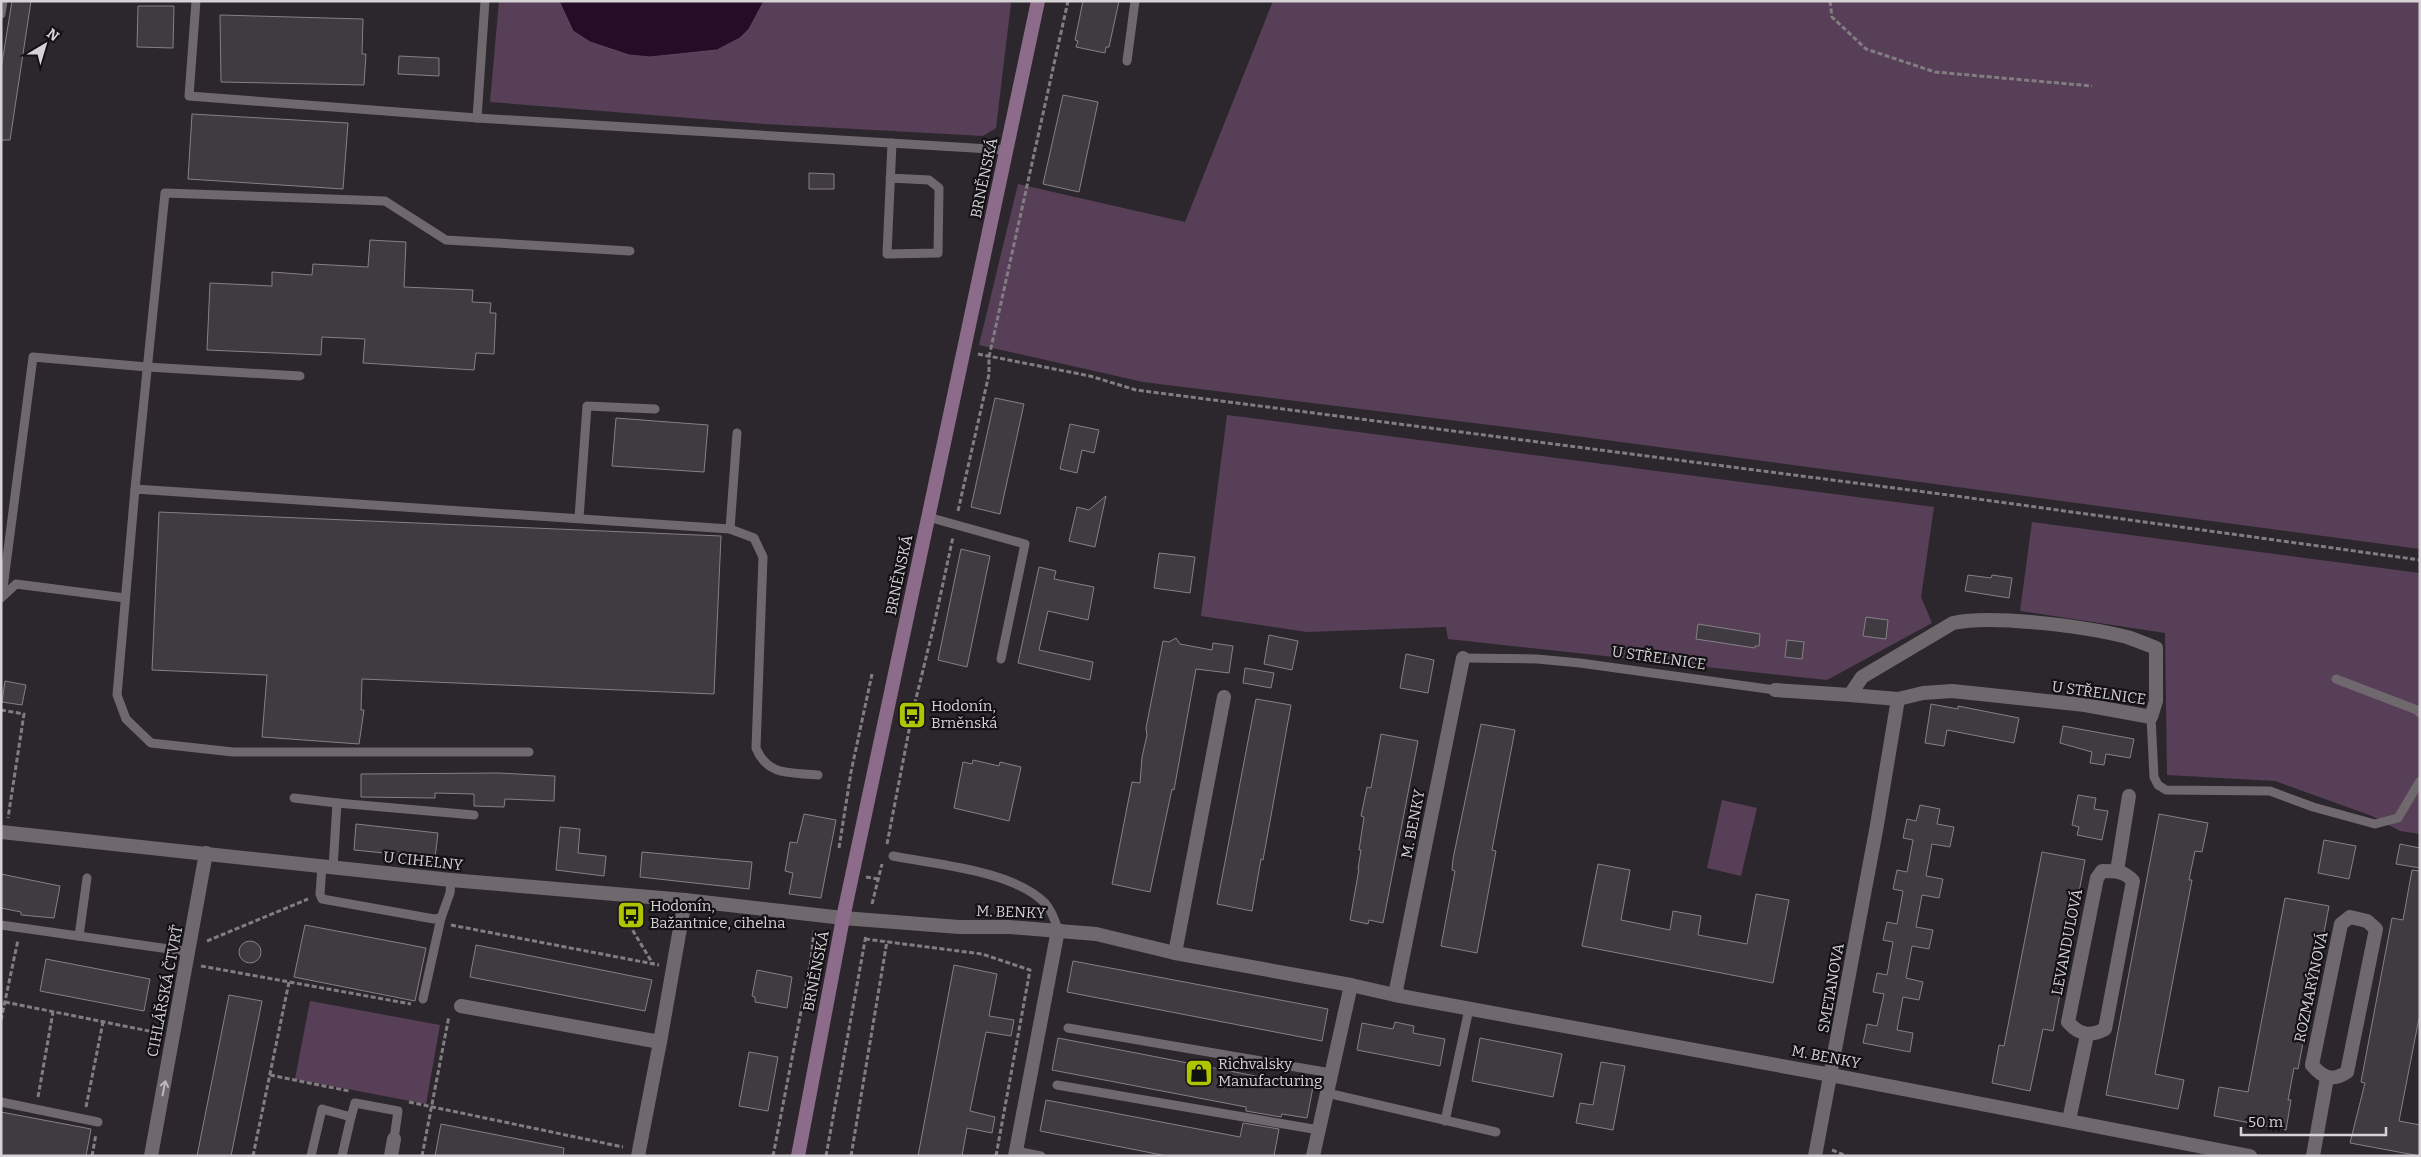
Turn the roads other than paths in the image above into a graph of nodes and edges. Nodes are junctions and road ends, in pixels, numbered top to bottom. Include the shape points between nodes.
1 (3, 1) edge
2 (196, 1) edge
3 (485, 1) edge
4 (1038, 1) edge
5 (1135, 1) edge
6 (1, 14) edge
7 (1127, 61) dead end
8 (477, 118) junction
9 (892, 143) junction
10 (1006, 150) junction
11 (890, 178) junction
12 (630, 251) dead end
13 (148, 367) junction
14 (300, 376) dead end
15 (655, 409) dead end
16 (737, 433) dead end
17 (134, 489) junction
18 (928, 517) junction
19 (579, 518) junction
20 (730, 529) junction
21 (1, 597) edge
22 (125, 598) junction
23 (1463, 658) joint
24 (1001, 659) dead end
25 (2336, 678) dead end
26 (1775, 690) joint
27 (1850, 695) junction
28 (1224, 697) dead end
29 (1898, 699) junction
30 (2420, 713) edge
31 (2151, 717) junction
32 (529, 752) dead end
33 (818, 775) dead end
34 (2420, 781) edge
35 (2129, 796) dead end
36 (294, 798) dead end
37 (337, 803) junction
38 (474, 815) dead end
39 (1, 832) edge
40 (206, 853) junction
41 (893, 856) dead end
42 (327, 867) junction
43 (2117, 871) junction
44 (87, 878) dead end
45 (451, 880) junction
46 (686, 900) junction
47 (843, 918) junction
48 (440, 921) junction
49 (1, 925) edge
50 (1058, 930) junction
51 (79, 936) junction
52 (1175, 952) junction
53 (188, 958) junction
54 (1351, 985) junction
55 (1395, 996) junction
56 (423, 999) road end
57 (461, 1006) road end
58 (1469, 1009) junction
59 (1068, 1028) dead end
60 (2087, 1035) junction
61 (660, 1042) junction
62 (1331, 1073) junction
63 (1831, 1075) junction
64 (2327, 1078) junction
65 (1057, 1085) dead end
66 (1327, 1093) junction
67 (1, 1102) edge
68 (351, 1117) junction
69 (2069, 1120) junction
70 (1445, 1121) junction
71 (98, 1122) road end
72 (1319, 1130) junction
73 (1496, 1132) dead end
74 (394, 1139) joint
75 (632, 1152) edge
76 (1016, 1153) edge
77 (151, 1156) edge
78 (311, 1156) edge
79 (342, 1156) edge
80 (391, 1156) edge
81 (798, 1156) edge
82 (1041, 1156) edge
83 (1313, 1156) edge
84 (1815, 1156) edge
85 (2250, 1156) edge
86 (2313, 1156) edge

1 - 6 lane
2 - 8 lane via 189,96
3 - 8 lane
4 - 10 main road, BRNĚNSKÁ
5 - 7 lane
8 - 9 lane
9 - 10 lane
9 - 11 lane
10 - 18 main road, BRNĚNSKÁ
11 - 11 lane via 887,254 938,253 939,188 929,180
12 - 13 lane via 446,240 385,201 165,193
13 - 14 lane
13 - 17 lane
13 - 21 lane via 33,357
15 - 19 lane via 588,406
16 - 20 lane
17 - 19 lane
17 - 22 lane
18 - 24 lane via 1025,544
18 - 47 main road, BRNĚNSKÁ
19 - 20 lane
20 - 33 lane via 754,538 763,558 756,748 762,762 778,771
21 - 22 lane via 16,584
22 - 32 lane via 117,696 126,719 151,743 233,752
23 - 26 lane, U STŘELNICE via 1580,663
23 - 55 street, M. BENKY
25 - 30 lane
26 - 27 street, U STŘELNICE
27 - 29 street, U STŘELNICE
27 - 31 street, U STŘELNICE via 1862,677 1953,623 1968,620 2028,623 2128,637 2156,648 2156,701
28 - 52 street
29 - 31 street, U STŘELNICE via 1924,692 1952,691 2085,705
29 - 63 street, SMETANOVA
31 - 34 lane via 2154,778 2158,786 2166,790 2270,791 2375,824 2398,818
35 - 43 street
36 - 37 lane
37 - 38 lane
37 - 42 lane
39 - 40 street, U CIHELNY
40 - 42 street, U CIHELNY
40 - 53 street, CIHLÁŘSKÁ ČTVRŤ
41 - 50 lane via 1008,879 1045,903 1053,913
42 - 45 street, U CIHELNY
42 - 48 lane via 320,894 322,899
43 - 60 street via 2127,874 2133,881 2105,1029
43 - 60 street, LEVANDULOVÁ via 2102,871 2096,878 2068,1022 2075,1030
44 - 51 lane
45 - 46 street, U CIHELNY
45 - 48 lane
46 - 47 street, U CIHELNY
46 - 61 street
47 - 50 street, M. BENKY via 959,927
47 - 81 main road, BRNĚNSKÁ
48 - 56 lane
49 - 51 lane
50 - 52 street, M. BENKY via 1096,934
50 - 76 street
51 - 53 lane
52 - 54 street, M. BENKY
77 -> 53 street, CIHLÁŘSKÁ ČTVRŤ
54 - 55 street, M. BENKY
54 - 62 street
55 - 58 street, M. BENKY
57 - 61 street
58 - 63 street, M. BENKY
58 - 70 lane
59 - 62 lane
60 - 69 street
61 - 75 street
62 - 66 street
63 - 69 street, M. BENKY
63 - 84 street, SMETANOVA
64 - 64 street, ROZMARÝNOVÁ via 2337,1078 2347,1072 2376,929 2367,921 2350,917 2340,924 2312,1065
64 - 86 street
65 - 72 lane
66 - 70 lane
66 - 72 street
67 - 71 lane
68 - 74 lane via 355,1103 398,1111
68 - 78 lane via 322,1109
68 - 79 lane
69 - 85 street, M. BENKY
70 - 73 lane
72 - 83 street
74 - 80 street
76 - 82 lane

